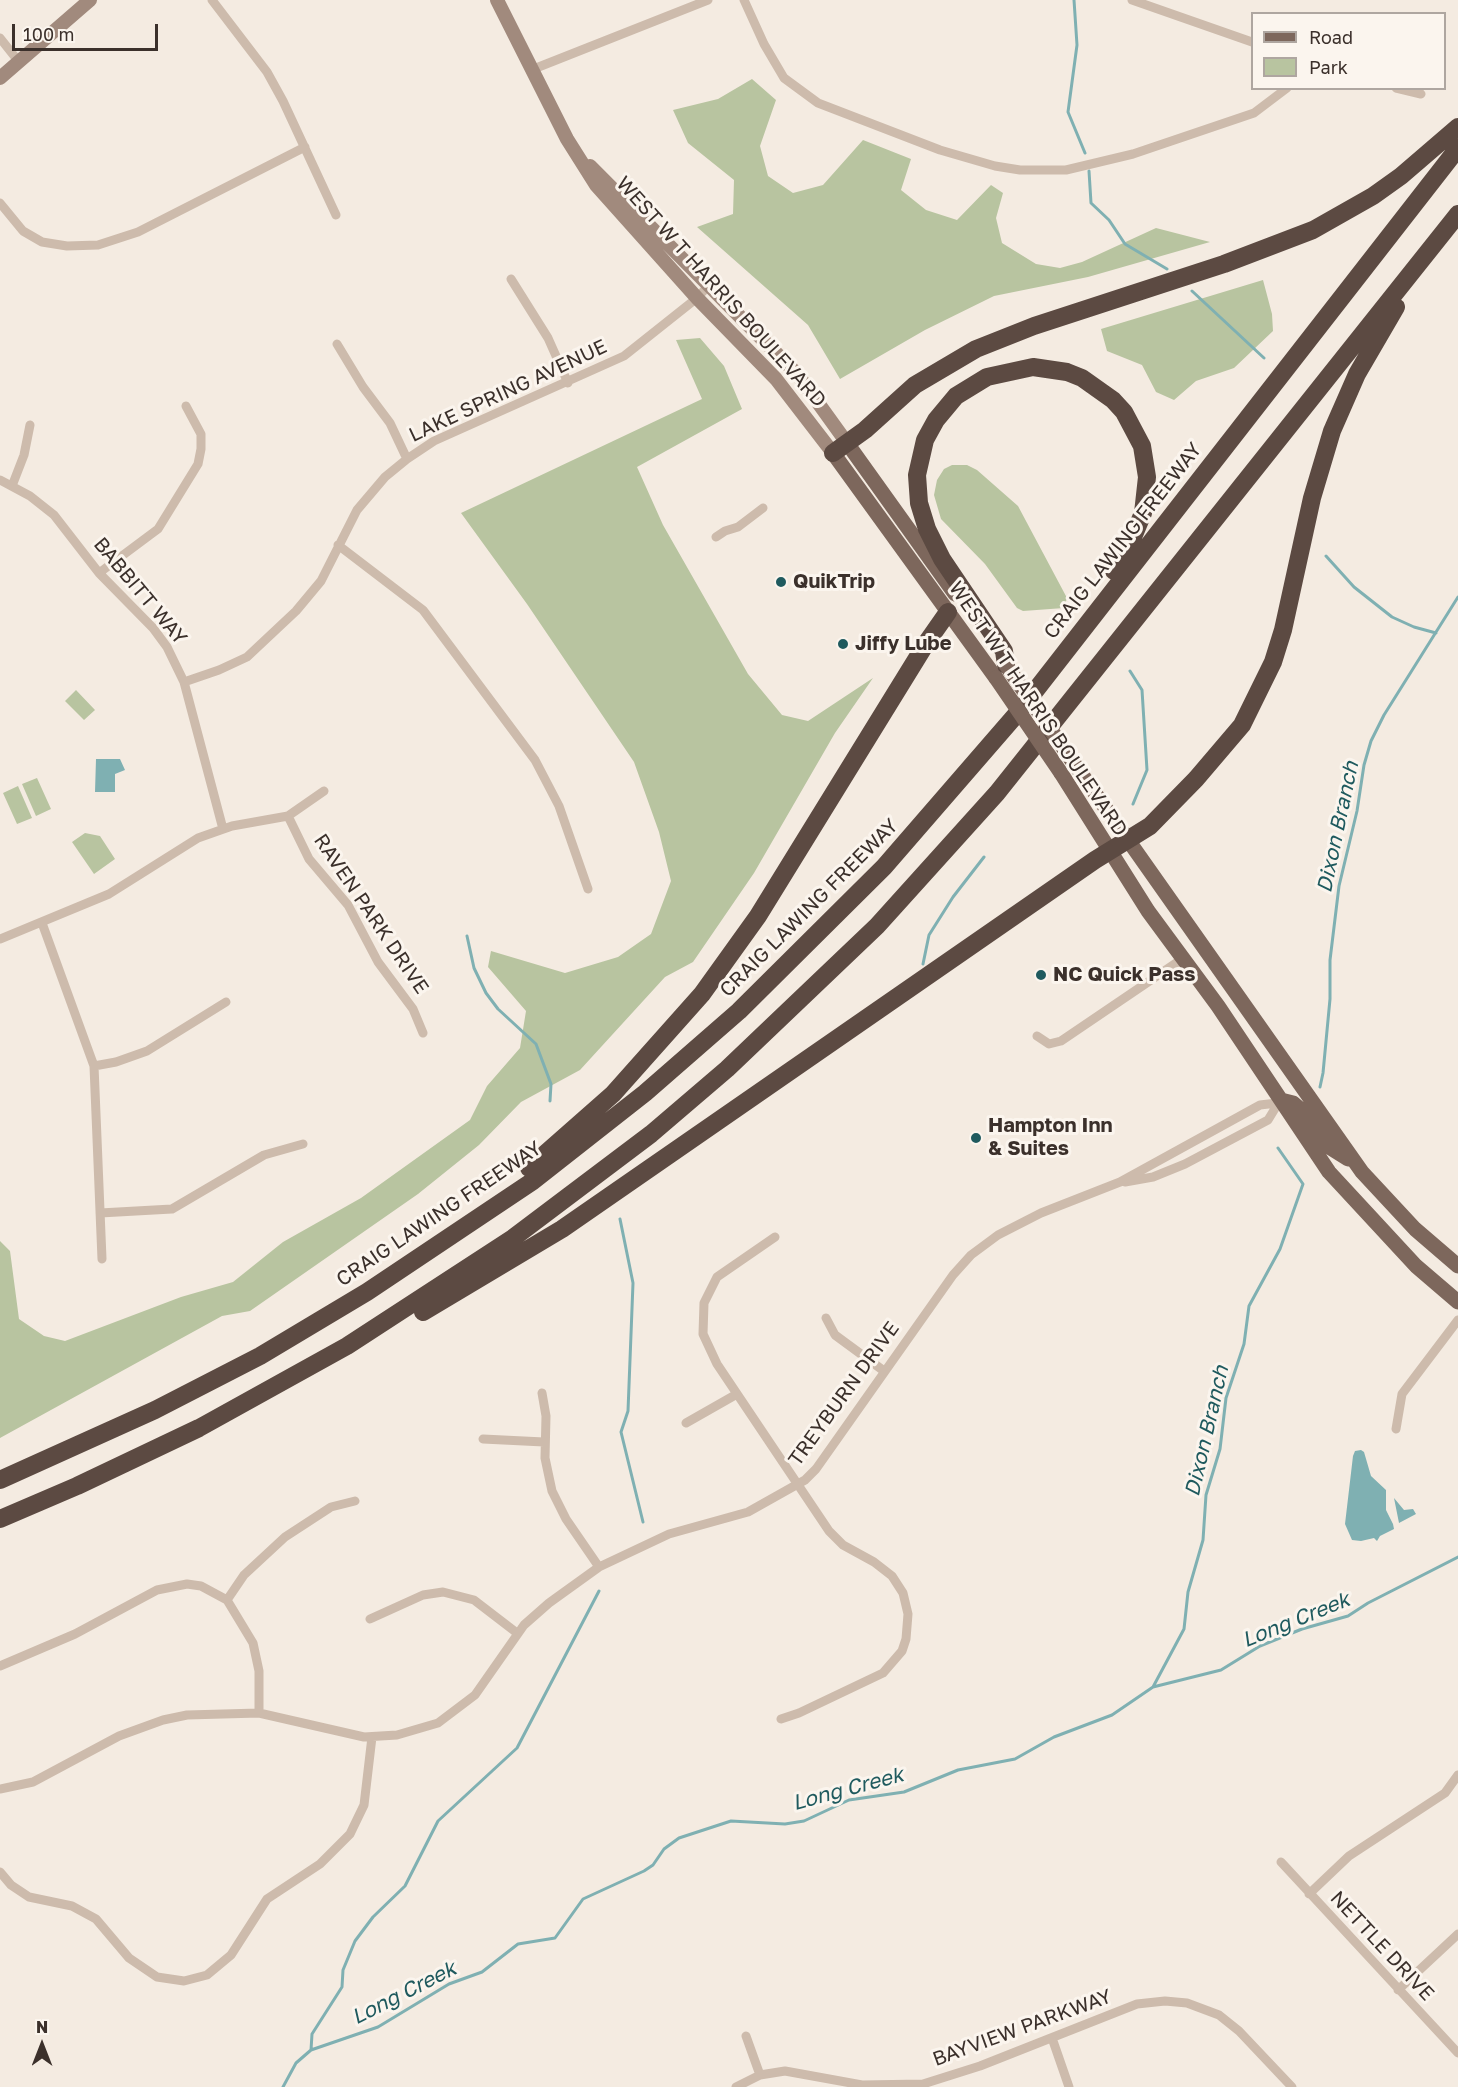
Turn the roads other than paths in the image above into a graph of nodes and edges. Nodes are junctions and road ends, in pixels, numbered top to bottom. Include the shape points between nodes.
1 (90, 0) edge
2 (212, 0) edge
3 (497, 0) edge
4 (708, 0) edge
5 (744, 0) edge
6 (1132, 0) edge
7 (0, 38) edge
8 (1251, 42) edge
9 (19, 62) junction
10 (531, 70) junction
11 (0, 78) edge
12 (1284, 90) edge
13 (1406, 90) edge
14 (1421, 93) dead end
15 (1458, 127) edge
16 (305, 147) junction
17 (572, 148) junction
18 (1458, 148) edge
19 (0, 203) edge
20 (1458, 214) edge
21 (336, 215) dead end
22 (1429, 251) junction
23 (511, 279) dead end
24 (709, 285) junction
25 (697, 298) junction
26 (337, 344) dead end
27 (568, 383) junction
28 (186, 406) dead end
29 (30, 425) dead end
30 (840, 448) junction
31 (407, 459) junction
32 (0, 480) edge
33 (12, 486) junction
34 (763, 508) dead end
35 (716, 537) dead end
36 (338, 545) junction
37 (99, 573) junction
38 (948, 612) junction
39 (1091, 618) junction
40 (1001, 671) junction
41 (184, 682) junction
42 (324, 790) dead end
43 (288, 816) junction
44 (223, 829) junction
45 (1126, 840) junction
46 (1110, 852) junction
47 (588, 889) dead end
48 (42, 923) junction
49 (0, 939) edge
50 (1182, 958) junction
51 (226, 1002) dead end
52 (423, 1033) dead end
53 (1037, 1036) dead end
54 (94, 1066) junction
55 (1279, 1102) junction
56 (303, 1144) dead end
57 (1356, 1164) junction
58 (1120, 1182) junction
59 (100, 1213) junction
60 (775, 1237) dead end
61 (432, 1251) junction
62 (1451, 1256) edge
63 (102, 1259) dead end
64 (1458, 1266) edge
65 (1458, 1302) edge
66 (826, 1318) dead end
67 (1458, 1320) edge
68 (347, 1346) junction
69 (884, 1371) junction
70 (542, 1393) dead end
71 (736, 1394) junction
72 (686, 1423) dead end
73 (1396, 1428) dead end
74 (483, 1438) dead end
75 (544, 1442) junction
76 (0, 1480) edge
77 (799, 1484) junction
78 (355, 1501) dead end
79 (0, 1518) edge
80 (599, 1567) junction
81 (227, 1599) junction
82 (370, 1619) dead end
83 (518, 1633) junction
84 (0, 1666) edge
85 (259, 1713) junction
86 (781, 1719) dead end
87 (372, 1737) junction
88 (1458, 1774) edge
89 (0, 1789) edge
90 (1281, 1862) dead end
91 (0, 1872) edge
92 (1309, 1894) junction
93 (1458, 1934) edge
94 (1398, 1990) junction
95 (746, 2036) dead end
96 (1052, 2038) junction
97 (1458, 2054) edge
98 (760, 2075) junction
99 (853, 2085) edge
100 (736, 2087) edge
101 (1069, 2087) edge
102 (1293, 2087) edge

1 - 9 main road
2 - 16 street via 267,72
3 - 10 main road, WEST W T HARRIS BOULEVARD
4 - 10 street
5 - 12 street via 780,71 790,84 818,104 940,150 1011,169 1058,171 1133,154 1254,113
6 - 8 street
7 - 9 street
9 - 11 main road
10 - 17 main road, WEST W T HARRIS BOULEVARD
13 - 14 street
15 - 30 highway via 1392,183 1313,230 976,349 915,385
16 - 19 street via 138,232 98,245 42,242 23,231
16 - 21 street
17 - 24 main road, WEST W T HARRIS BOULEVARD
17 - 25 main road, WEST W T HARRIS BOULEVARD via 596,185
18 - 39 highway, CRAIG LAWING FREEWAY
20 - 22 highway
22 - 45 highway via 1357,374 1332,431 1312,498 1283,630 1259,693 1242,725 1203,772 1150,826
22 - 68 highway via 997,793 877,926 735,1062 651,1134 513,1238
23 - 27 street via 548,338
24 - 25 street, LAKE SPRING AVENUE
24 - 30 main road, WEST W T HARRIS BOULEVARD via 798,375
25 - 27 street, LAKE SPRING AVENUE via 624,356
25 - 30 main road, WEST W T HARRIS BOULEVARD
26 - 31 street via 390,423
27 - 31 street, LAKE SPRING AVENUE via 454,432
28 - 37 street via 201,434 198,464 158,529
29 - 33 street
30 - 38 main road, WEST W T HARRIS BOULEVARD
30 - 40 main road, WEST W T HARRIS BOULEVARD
31 - 36 street, LAKE SPRING AVENUE via 372,491
32 - 33 street, BABBITT WAY
33 - 37 street, BABBITT WAY via 54,515
34 - 35 street via 738,527
36 - 41 street, LAKE SPRING AVENUE via 314,592 262,645 235,664
36 - 47 street via 429,617 535,760 556,797
37 - 41 street, BABBITT WAY via 161,638
38 - 40 main road, WEST W T HARRIS BOULEVARD
38 - 61 highway via 758,916 695,1003 613,1094
39 - 40 highway via 1095,597 1126,554 1143,513 1147,477 1142,446 1113,400 1082,378 1033,367 987,376 956,396 936,420 921,452 917,489 923,517 937,550 1004,651
39 - 61 highway, CRAIG LAWING FREEWAY via 938,807 796,957 645,1093 533,1181
40 - 45 main road, WEST W T HARRIS BOULEVARD, bridge via 1038,712
40 - 46 main road, WEST W T HARRIS BOULEVARD, bridge via 1028,724
41 - 44 street, BABBITT WAY
42 - 43 street
43 - 44 street
43 - 52 street, RAVEN PARK DRIVE via 309,860 348,904 378,962 413,1009
44 - 48 street via 198,838 109,894
45 - 46 highway
45 - 57 main road, WEST W T HARRIS BOULEVARD
46 - 50 main road, WEST W T HARRIS BOULEVARD
46 - 68 highway via 562,1229 420,1314
48 - 49 street
48 - 54 street
50 - 53 street via 1061,1041 1049,1044
50 - 55 main road, WEST W T HARRIS BOULEVARD
51 - 54 street via 147,1051
54 - 59 street
55 - 57 main road via 1300,1108 1324,1144
55 - 58 street, TREYBURN DRIVE via 1260,1105
55 - 58 street, TREYBURN DRIVE via 1268,1120 1185,1164 1153,1177
55 - 65 main road, WEST W T HARRIS BOULEVARD via 1329,1172 1408,1259
56 - 59 street via 264,1155 172,1209
57 - 62 main road, WEST W T HARRIS BOULEVARD via 1394,1208
58 - 69 street, TREYBURN DRIVE via 1041,1213 998,1235 971,1255
59 - 63 street
60 - 71 street via 723,1271 710,1287 704,1303 702,1334
61 - 76 highway, CRAIG LAWING FREEWAY via 239,1366 106,1434
62 - 64 main road, WEST W T HARRIS BOULEVARD
66 - 69 street via 835,1335
67 - 73 street via 1402,1394
68 - 79 highway via 199,1428
69 - 77 street, TREYBURN DRIVE via 816,1469
70 - 75 street via 546,1416
71 - 72 street
71 - 77 street
74 - 75 street
75 - 80 street via 556,1501
77 - 80 street, TREYBURN DRIVE via 748,1512 669,1534
77 - 86 street via 836,1539 892,1576 906,1600 908,1627 902,1651 883,1673
78 - 81 street via 331,1507 285,1537 244,1575
80 - 83 street, TREYBURN DRIVE via 549,1603
81 - 84 street via 187,1584 164,1587 75,1634
81 - 85 street via 245,1625 257,1653
82 - 83 street via 423,1594 443,1592 474,1600
83 - 87 street, TREYBURN DRIVE via 484,1684 453,1714 410,1733
85 - 87 street, TREYBURN DRIVE
85 - 89 street, TREYBURN DRIVE via 206,1713 163,1720 119,1736 33,1782
87 - 91 street via 364,1805 350,1834 320,1864 267,1899 231,1954 207,1975 184,1981 157,1977 129,1958 96,1919 72,1906 29,1897
88 - 92 street via 1445,1793 1348,1856
90 - 92 street, NETTLE DRIVE
92 - 94 street, NETTLE DRIVE
93 - 94 street
94 - 97 street, NETTLE DRIVE
95 - 98 street
96 - 99 street, BAYVIEW PARKWAY via 931,2082
96 - 101 street
96 - 102 street, BAYVIEW PARKWAY via 1137,2004 1176,2001 1219,2015
98 - 99 street, BAYVIEW PARKWAY via 798,2071
98 - 100 street, BAYVIEW PARKWAY

